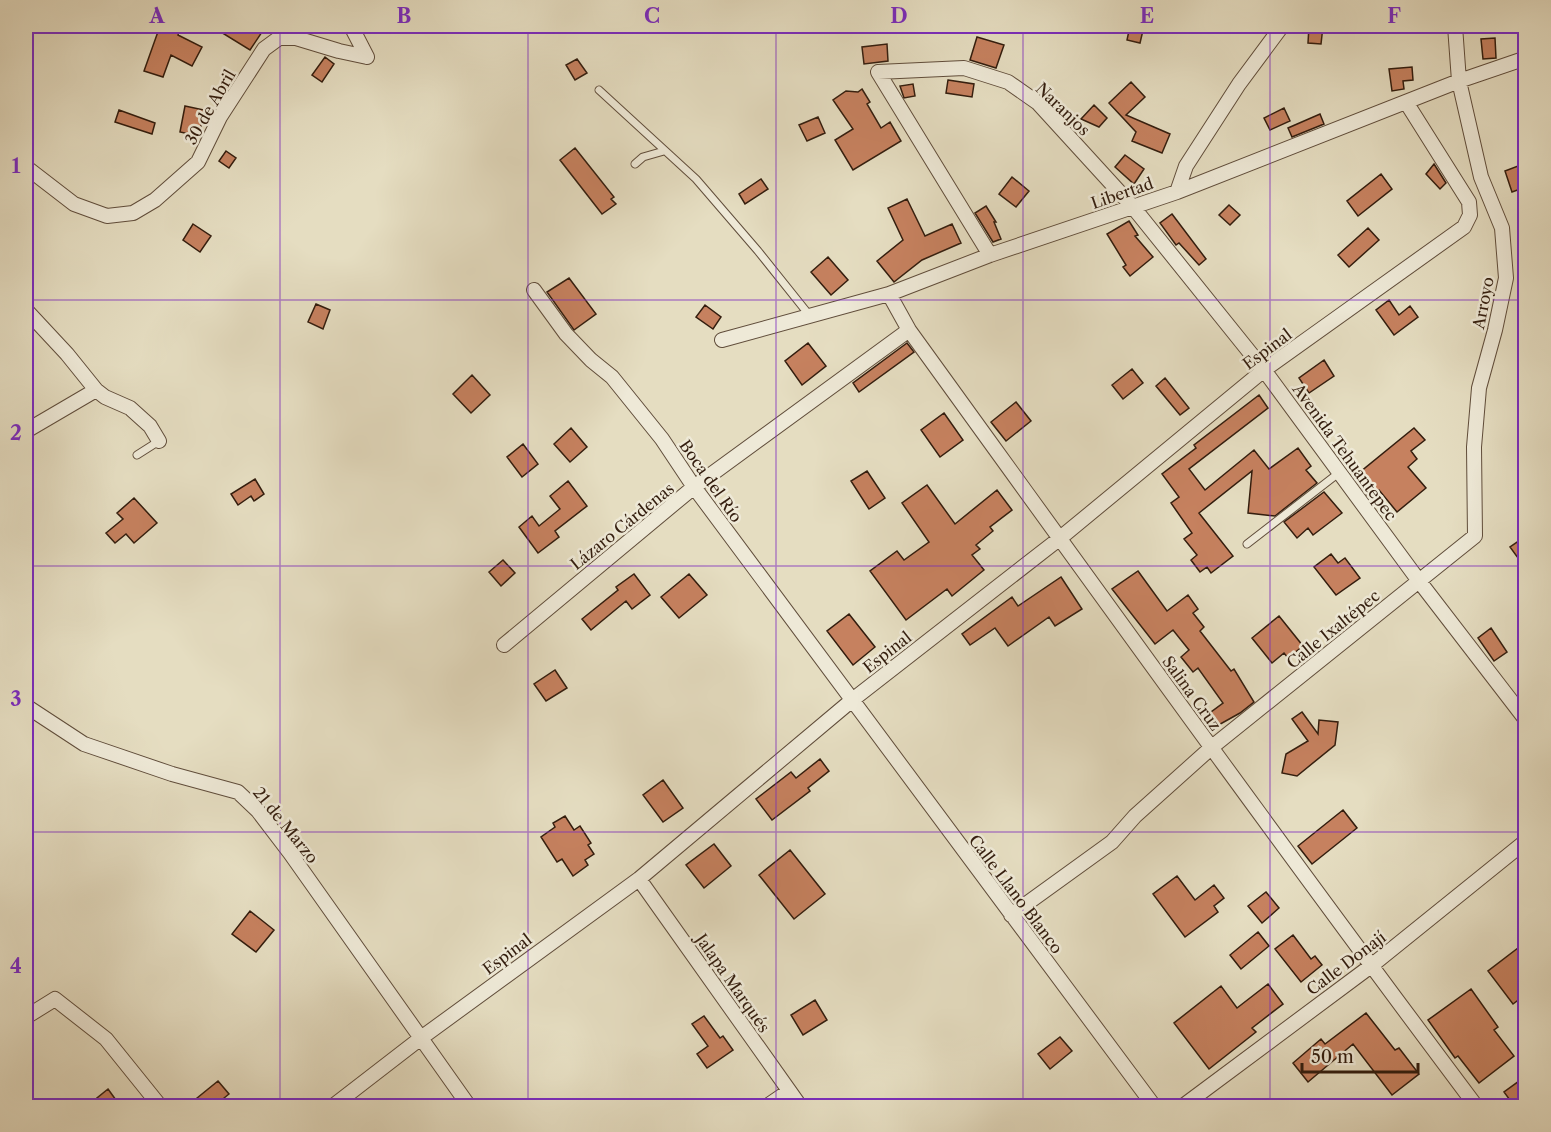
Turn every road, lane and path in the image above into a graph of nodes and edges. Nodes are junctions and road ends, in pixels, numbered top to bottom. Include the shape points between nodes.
1 (351, 26) edge
2 (1282, 26) edge
3 (1455, 26) edge
4 (1526, 58) edge
5 (1459, 81) junction
6 (599, 90) dead end
7 (1406, 102) junction
8 (664, 151) junction
9 (635, 164) dead end
10 (26, 167) edge
11 (1177, 192) junction
12 (1132, 207) junction
13 (990, 255) junction
14 (534, 290) dead end
15 (889, 294) junction
16 (26, 310) edge
17 (810, 316) junction
18 (909, 330) junction
19 (722, 340) dead end
20 (1264, 370) junction
21 (96, 390) junction
22 (26, 431) edge
23 (159, 441) joint
24 (137, 455) dead end
25 (1340, 472) junction
26 (694, 488) junction
27 (1475, 536) joint
28 (1059, 539) junction
29 (1246, 544) dead end
30 (1419, 581) junction
31 (504, 645) dead end
32 (851, 701) junction
33 (26, 706) edge
34 (1526, 720) edge
35 (1212, 747) junction
36 (1526, 842) edge
37 (639, 879) junction
38 (1011, 915) junction
39 (1371, 966) junction
40 (26, 1017) edge
41 (421, 1038) junction
42 (789, 1091) junction
43 (160, 1107) edge
44 (333, 1107) edge
45 (469, 1107) edge
46 (767, 1107) edge
47 (800, 1107) edge
48 (1154, 1107) edge
49 (1183, 1107) edge
50 (1476, 1107) edge

1 - 10 street, 30 de Abril via 367,57 296,38 279,38 264,49 220,117 198,162 155,200 133,213 107,216 74,204
2 - 11 street via 1185,166
3 - 5 street, Arroyo
4 - 5 street, Libertad
5 - 7 street, Libertad
5 - 27 street, Arroyo via 1481,177 1502,228 1506,278 1479,388 1474,447
6 - 8 lane
7 - 11 street, Libertad
7 - 20 street, Espinal via 1469,202 1470,215 1464,227
8 - 9 lane
8 - 17 lane via 724,211
11 - 12 street, Libertad
12 - 13 street, Libertad
12 - 13 street, Naranjos via 1038,103 1008,82 964,68 878,72
12 - 20 street, Avenida Tehuantepec
13 - 15 street, Libertad
14 - 26 street, Boca del Río via 566,334 612,377 655,430
15 - 17 street, Libertad
15 - 18 street, Salina Cruz
16 - 21 street
17 - 19 street, Libertad
18 - 26 street, Lázaro Cárdenas
18 - 28 street, Salina Cruz
20 - 25 street, Avenida Tehuantepec
20 - 28 street, Espinal
21 - 22 street
21 - 23 street via 130,408 150,426
23 - 24 lane
25 - 29 lane
25 - 30 street, Avenida Tehuantepec
26 - 31 street, Lázaro Cárdenas
26 - 32 street, Boca del Río
27 - 30 street, Calle Ixaltépec
28 - 32 street, Espinal
28 - 35 street, Salina Cruz
30 - 34 street, Avenida Tehuantepec
30 - 35 street, Calle Ixaltépec
32 - 37 street, Espinal
32 - 38 street, Calle Llano Blanco
33 - 41 street, 21 de Marzo via 84,744 238,792 290,853
35 - 38 street, Calle Ixaltépec via 1135,816 1112,842
35 - 39 street, Salina Cruz
36 - 39 street, Calle Donají
37 - 41 street, Espinal
37 - 42 street, Jalapa Marqués
38 - 48 street, Calle Llano Blanco
39 - 49 street, Calle Donají
39 - 50 street, Salina Cruz
40 - 43 street via 55,999 106,1039
41 - 44 street, Espinal
41 - 45 street, 21 de Marzo
42 - 46 street
42 - 47 street, Jalapa Marqués

